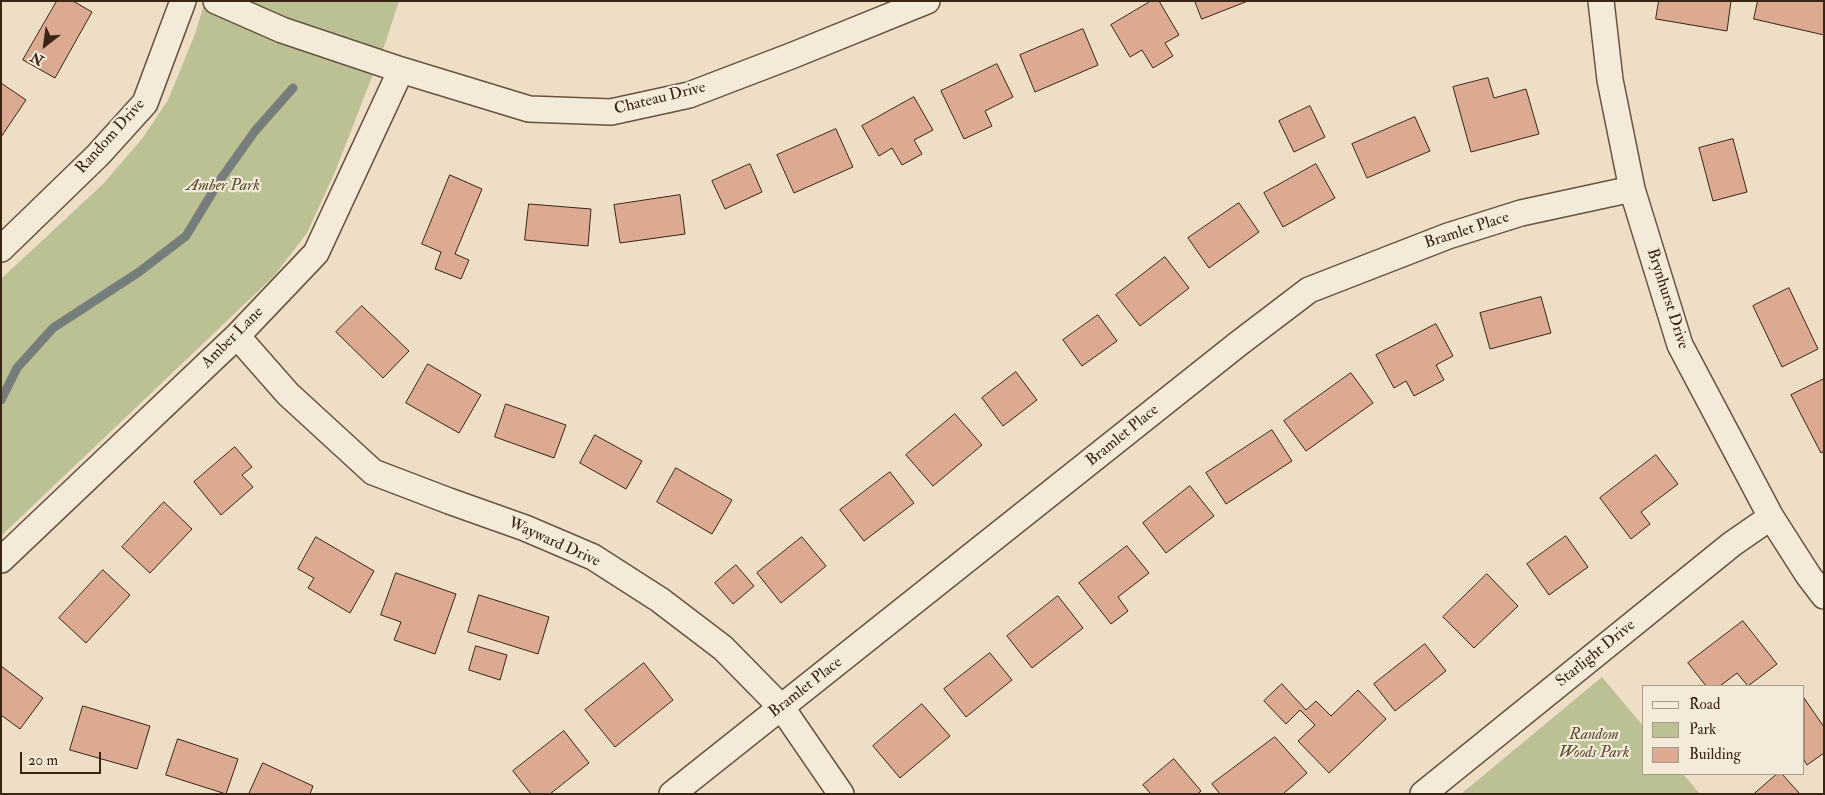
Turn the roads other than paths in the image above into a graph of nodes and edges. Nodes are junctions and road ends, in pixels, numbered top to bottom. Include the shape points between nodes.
1 (183, 1) edge
2 (216, 1) edge
3 (927, 1) edge
4 (1601, 1) edge
5 (401, 70) junction
6 (1632, 189) junction
7 (1, 249) edge
8 (237, 336) junction
9 (1771, 517) junction
10 (1, 560) edge
11 (1824, 596) edge
12 (782, 708) junction
13 (672, 794) edge
14 (840, 794) edge
15 (1423, 794) edge

1 - 7 street, Random Drive via 145,103 98,155
2 - 5 street, Chateau Drive via 282,30
3 - 5 street, Chateau Drive via 689,95 611,112 529,109
4 - 6 street, Brynhurst Drive via 1610,80
5 - 8 street, Amber Lane via 316,254
6 - 9 street, Brynhurst Drive via 1680,345
6 - 12 street, Bramlet Place via 1521,213 1448,236 1309,290
8 - 10 street, Amber Lane
8 - 12 street, Wayward Drive via 288,394 373,472 524,528 593,558 660,600 723,648
9 - 11 street, Brynhurst Drive
9 - 15 street, Starlight Drive via 1732,544
12 - 13 street, Bramlet Place
12 - 14 street, Wayward Drive

